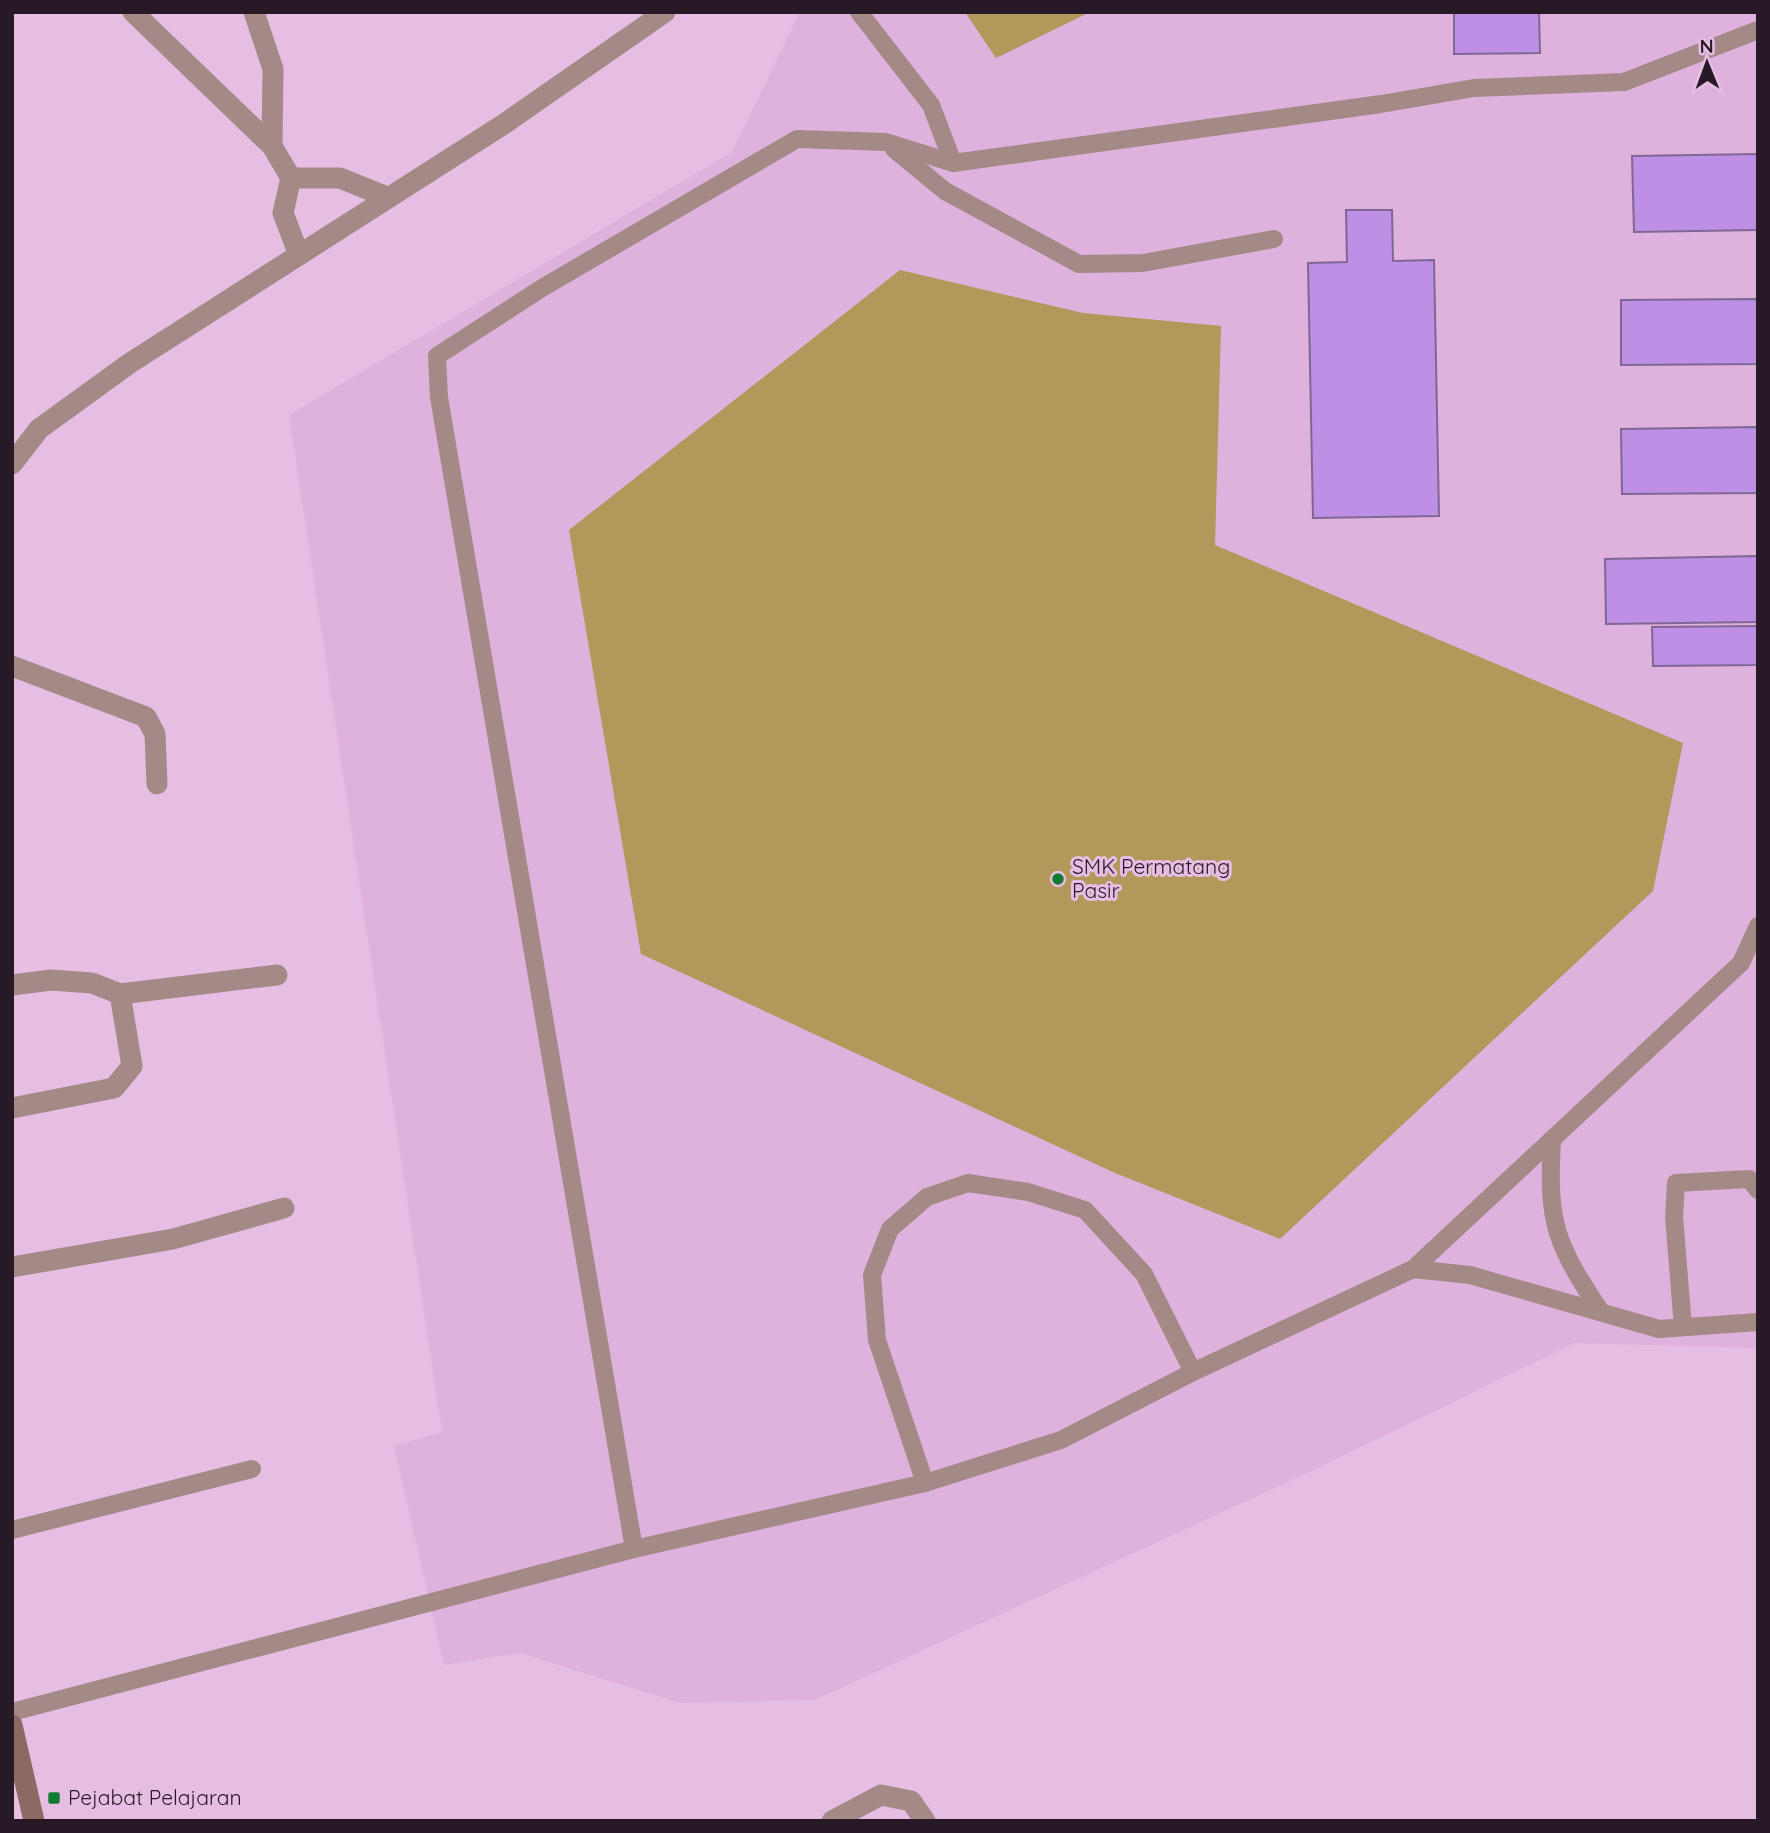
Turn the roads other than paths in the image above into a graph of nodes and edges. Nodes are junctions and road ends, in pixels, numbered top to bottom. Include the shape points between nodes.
1 (133, 12) edge
2 (254, 12) edge
3 (665, 12) edge
4 (859, 12) edge
5 (1758, 30) edge
6 (886, 142) junction
7 (272, 146) junction
8 (953, 163) junction
9 (292, 177) junction
10 (387, 197) junction
11 (1274, 239) dead end
12 (299, 255) junction
13 (12, 464) edge
14 (12, 666) edge
15 (157, 784) dead end
16 (1758, 926) edge
17 (277, 975) dead end
18 (12, 985) edge
19 (120, 994) junction
20 (12, 1108) edge
21 (1552, 1141) junction
22 (1758, 1190) edge
23 (284, 1208) dead end
24 (12, 1267) edge
25 (1413, 1269) junction
26 (1601, 1312) junction
27 (1758, 1322) edge
28 (1683, 1327) junction
29 (1193, 1372) junction
30 (252, 1469) dead end
31 (925, 1483) junction
32 (12, 1530) edge
33 (634, 1549) junction
34 (12, 1712) edge
35 (12, 1725) edge
36 (34, 1821) edge
37 (832, 1821) edge
38 (925, 1821) edge

1 - 7 street
2 - 7 street via 274,69
3 - 10 street via 504,124
4 - 8 lane via 931,105
5 - 8 lane via 1624,82 1474,88
6 - 8 lane
6 - 11 lane via 945,191 1079,264 1143,263
6 - 33 lane via 797,139 542,288 437,356 442,411
7 - 9 street
9 - 10 street via 341,178
9 - 12 street via 284,213
10 - 12 street
12 - 13 street via 130,363 39,429
14 - 15 street via 146,717 155,734
16 - 21 lane via 1741,963
17 - 19 street
18 - 19 street via 51,980 92,983
19 - 20 street via 132,1066 114,1088
21 - 25 lane
21 - 26 lane via 1549,1190 1555,1230
22 - 28 lane via 1749,1179 1676,1183 1674,1217
23 - 24 street via 173,1239
25 - 26 lane via 1470,1275
25 - 29 lane
26 - 28 lane via 1659,1329
27 - 28 lane
29 - 31 lane via 1060,1440
29 - 31 lane via 1144,1274 1085,1210 1028,1192 968,1183 927,1196 890,1229 872,1275 877,1340
30 - 32 lane
31 - 33 lane
33 - 34 lane
35 - 36 main road
37 - 38 street via 881,1796 911,1801

